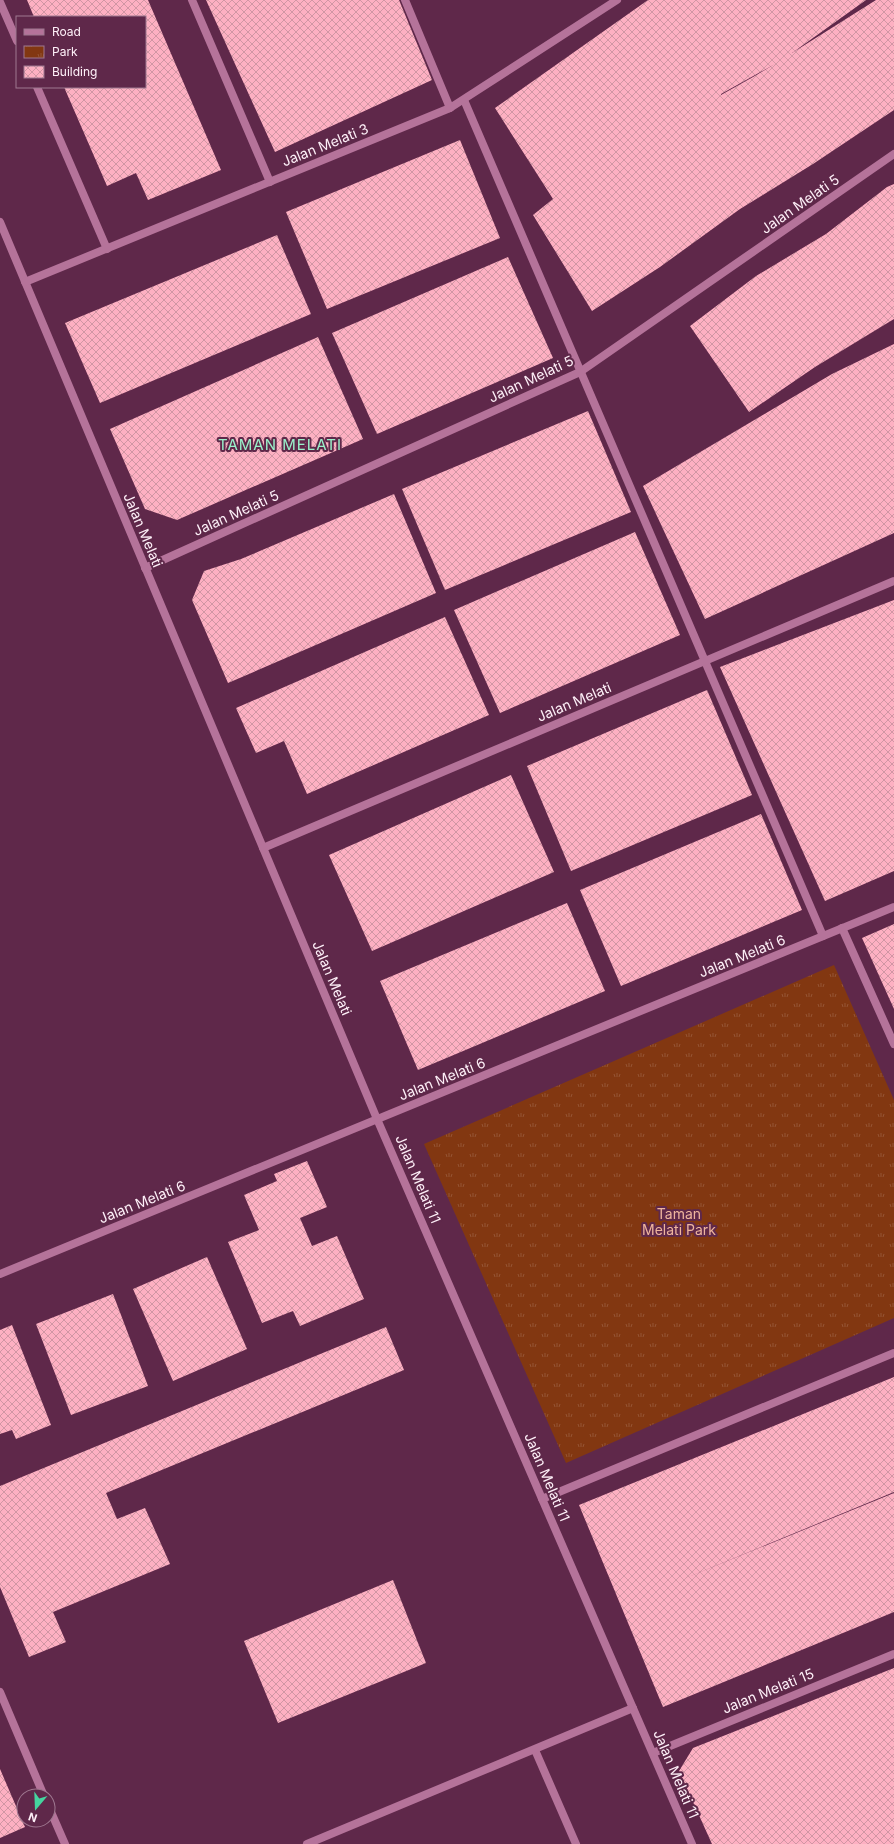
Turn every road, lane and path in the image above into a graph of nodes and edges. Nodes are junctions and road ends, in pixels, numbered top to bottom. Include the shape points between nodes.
1 (192, 0) edge
2 (405, 0) edge
3 (617, 0) edge
4 (0, 2) edge
5 (16, 39) edge
6 (37, 88) edge
7 (464, 100) junction
8 (450, 108) junction
9 (894, 154) edge
10 (270, 182) junction
11 (0, 222) edge
12 (107, 249) junction
13 (25, 282) junction
14 (580, 372) junction
15 (145, 568) junction
16 (894, 581) edge
17 (705, 661) junction
18 (263, 848) junction
19 (894, 907) edge
20 (842, 928) junction
21 (823, 936) junction
22 (894, 1044) edge
23 (378, 1119) junction
24 (0, 1274) edge
25 (894, 1353) edge
26 (542, 1499) junction
27 (894, 1654) edge
28 (0, 1692) edge
29 (633, 1708) junction
30 (536, 1750) junction
31 (653, 1753) junction
32 (41, 1788) edge
33 (56, 1823) edge
34 (322, 1841) edge
35 (65, 1844) edge
36 (307, 1844) edge
37 (576, 1844) edge
38 (692, 1844) edge

1 - 10 street
2 - 8 street
3 - 7 street, Jalan Melati 3
4 - 5 street
6 - 12 street
7 - 8 street, Jalan Melati 3
7 - 14 street
8 - 10 street, Jalan Melati 3
9 - 14 street, Jalan Melati 5
10 - 12 street, Jalan Melati 3
11 - 13 street, Jalan Melati
12 - 13 street, Jalan Melati 3
13 - 15 street, Jalan Melati
14 - 15 street, Jalan Melati 5
14 - 17 street
15 - 18 street, Jalan Melati
16 - 17 street, Jalan Melati
17 - 18 street, Jalan Melati
17 - 21 street
18 - 23 street, Jalan Melati
19 - 20 street, Jalan Melati 6
20 - 21 street, Jalan Melati 6
20 - 22 street
21 - 23 street, Jalan Melati 6
23 - 24 street, Jalan Melati 6
23 - 26 street, Jalan Melati 11
25 - 26 street
26 - 29 street, Jalan Melati 11
27 - 31 street, Jalan Melati 15
28 - 32 street
29 - 30 street
29 - 31 street, Jalan Melati 11
30 - 34 street
30 - 37 street
31 - 38 street, Jalan Melati 11
33 - 35 street
34 - 36 street

